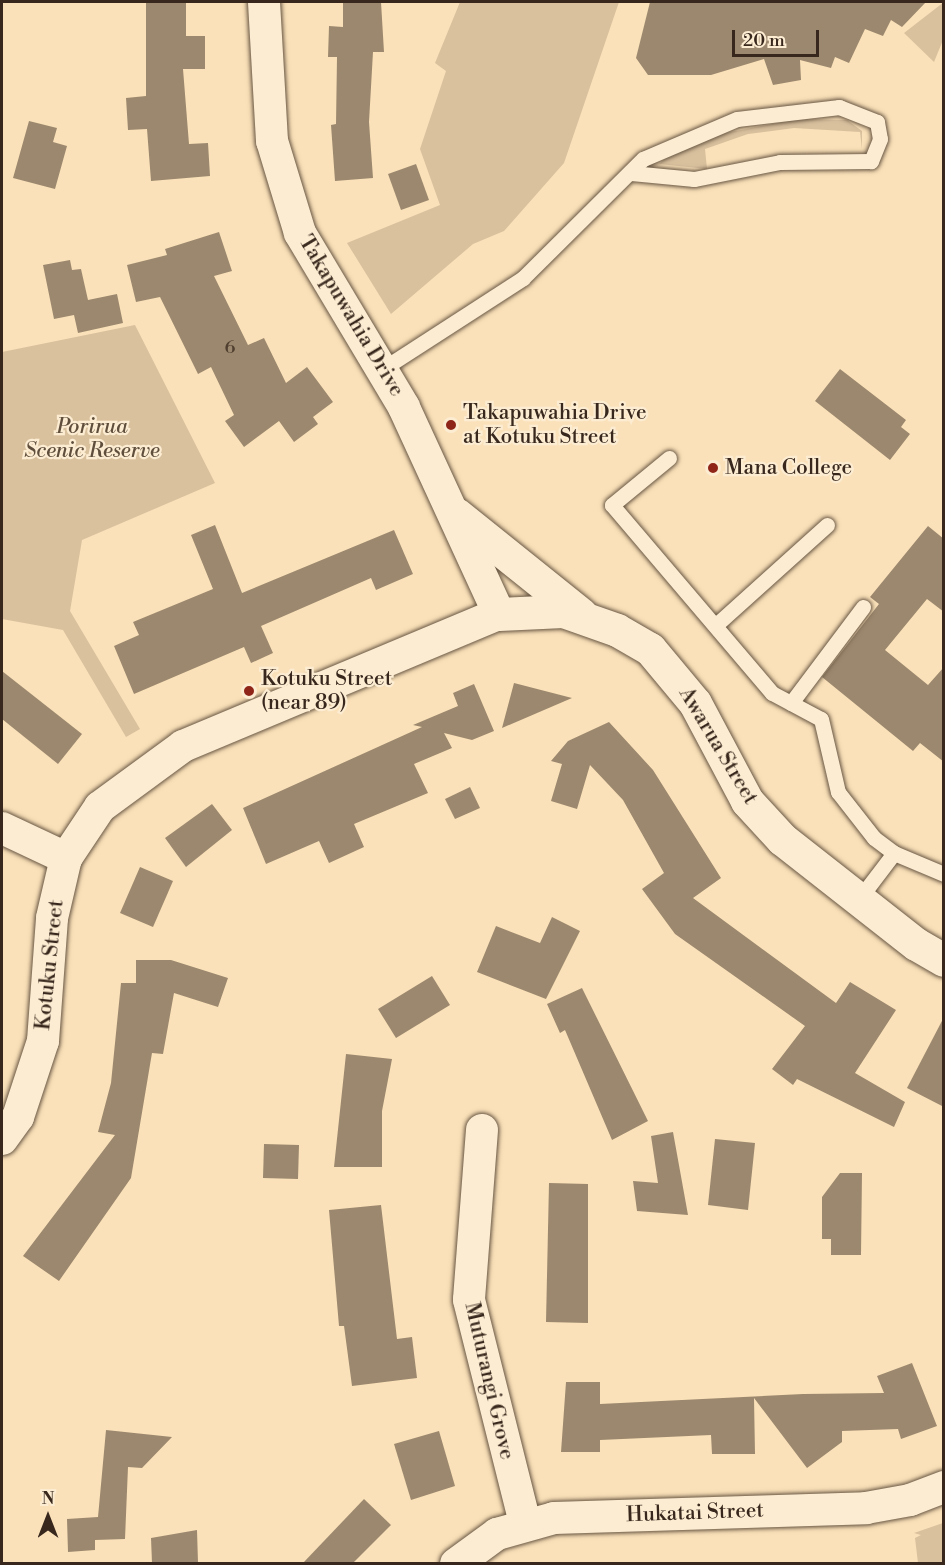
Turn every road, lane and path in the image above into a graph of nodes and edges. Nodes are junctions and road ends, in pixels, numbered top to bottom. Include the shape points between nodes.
1 (264, 2) edge
2 (631, 173) junction
3 (381, 370) junction
4 (669, 458) dead end
5 (456, 514) junction
6 (827, 525) dead end
7 (863, 607) dead end
8 (499, 614) junction
9 (583, 616) junction
10 (717, 624) junction
11 (791, 703) junction
12 (2, 828) edge
13 (894, 853) junction
14 (66, 858) junction
15 (944, 874) edge
16 (858, 899) junction
17 (944, 960) edge
18 (482, 1130) dead end
19 (2, 1139) edge
20 (944, 1487) edge
21 (525, 1523) junction
22 (456, 1563) edge

1 - 3 street, Takapuwahia Drive via 266,102 284,189 323,278
2 - 2 lane via 643,159 737,119 839,107 877,122 880,139 871,161 780,162 694,179
2 - 3 lane via 524,278
3 - 5 street, Takapuwahia Drive
4 - 10 lane via 612,505
5 - 8 street, Takapuwahia Drive
5 - 9 street
6 - 10 lane
7 - 11 lane
8 - 9 street, Awarua Street via 543,608
8 - 14 street, Kotuku Street via 183,746 100,807
9 - 16 street, Awarua Street via 650,649 695,703 747,801 782,839
10 - 11 lane via 772,693
11 - 13 lane via 821,719 838,792 874,838
12 - 14 street
13 - 15 lane
13 - 16 lane
14 - 19 street, Kotuku Street via 52,918 43,1041 18,1117
16 - 17 street, Awarua Street
18 - 21 street, Muturangi Grove via 469,1300
20 - 21 street, Hukatai Street via 910,1500 866,1508 580,1516
21 - 22 street, Hukatai Street via 476,1546

